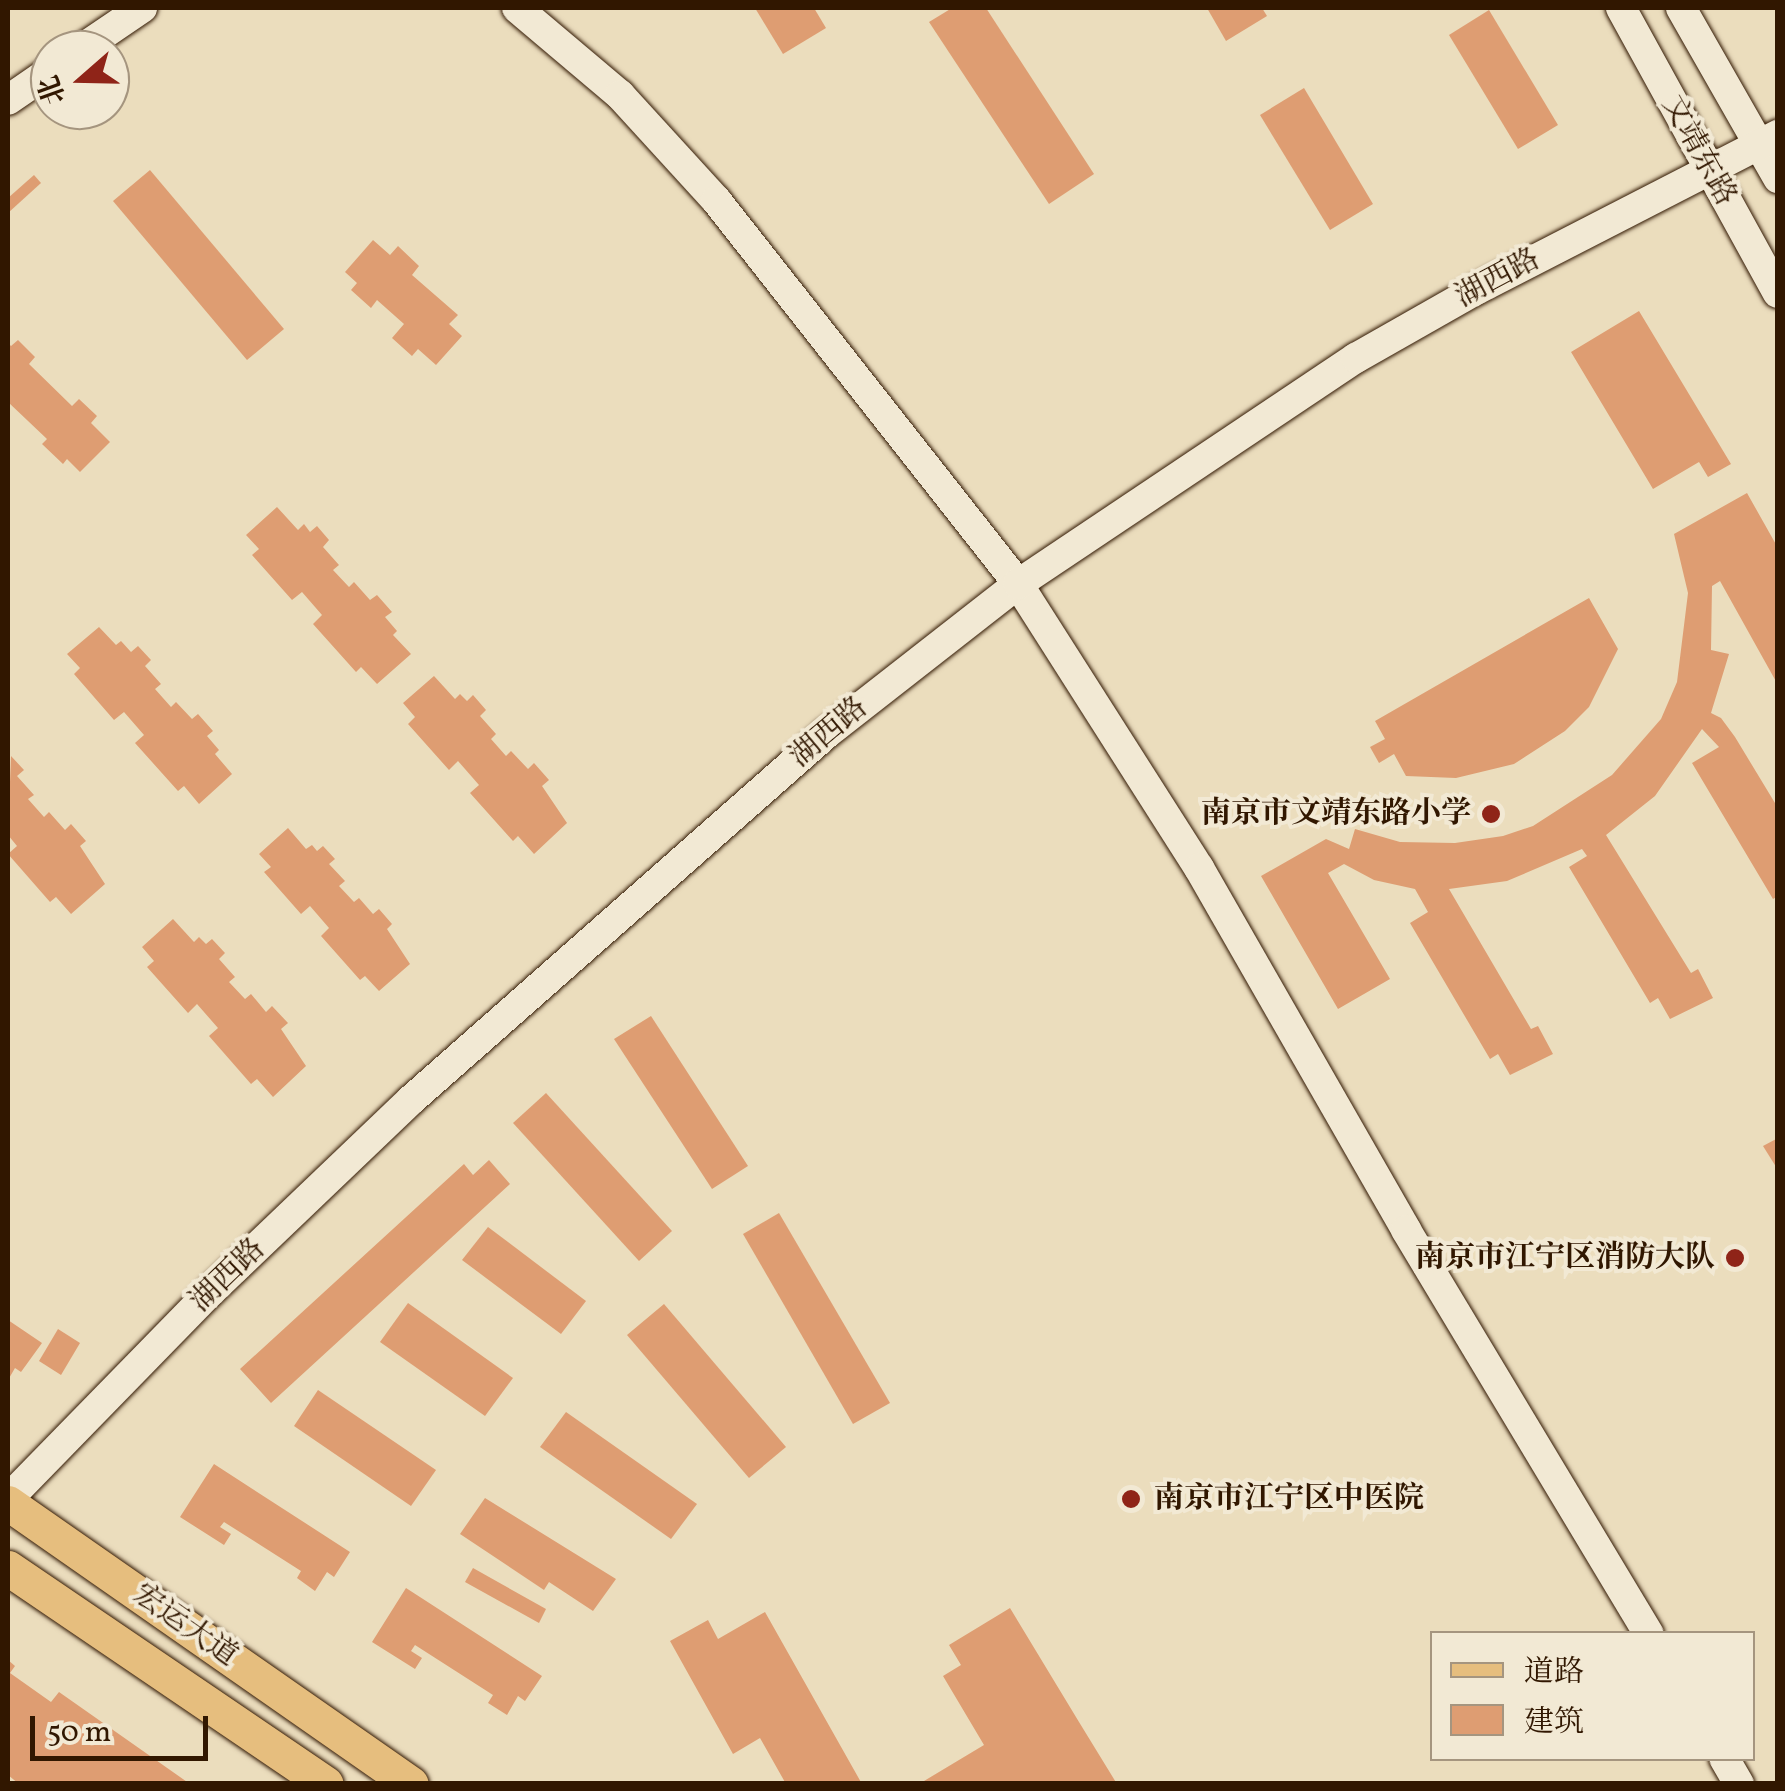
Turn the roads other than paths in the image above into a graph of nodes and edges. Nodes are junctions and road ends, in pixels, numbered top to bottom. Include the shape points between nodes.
1 (142, 8) edge
2 (517, 8) edge
3 (1621, 8) edge
4 (1681, 8) edge
5 (110, 30) edge
6 (30, 85) edge
7 (8, 100) edge
8 (1768, 140) edge
9 (1708, 172) junction
10 (1778, 178) edge
11 (1778, 293) edge
12 (1018, 584) junction
13 (8, 1501) edge
14 (8, 1568) edge
15 (1647, 1631) edge
16 (1726, 1761) edge
17 (326, 1784) edge
18 (411, 1784) edge
19 (1739, 1784) edge

1 - 5 main road
2 - 12 main road via 620,95 716,200
3 - 9 main road, 文靖东路
4 - 8 main road, 文靖东路
6 - 7 main road
8 - 9 main road, 湖西路
8 - 10 main road, 文靖东路
9 - 11 main road, 文靖东路
9 - 12 main road, 湖西路 via 1356,358
12 - 13 main road, 湖西路 via 826,734 410,1100 209,1293
12 - 15 main road via 1199,868
13 - 18 main road, 宏运大道
14 - 17 main road, 宏运大道
16 - 19 main road

